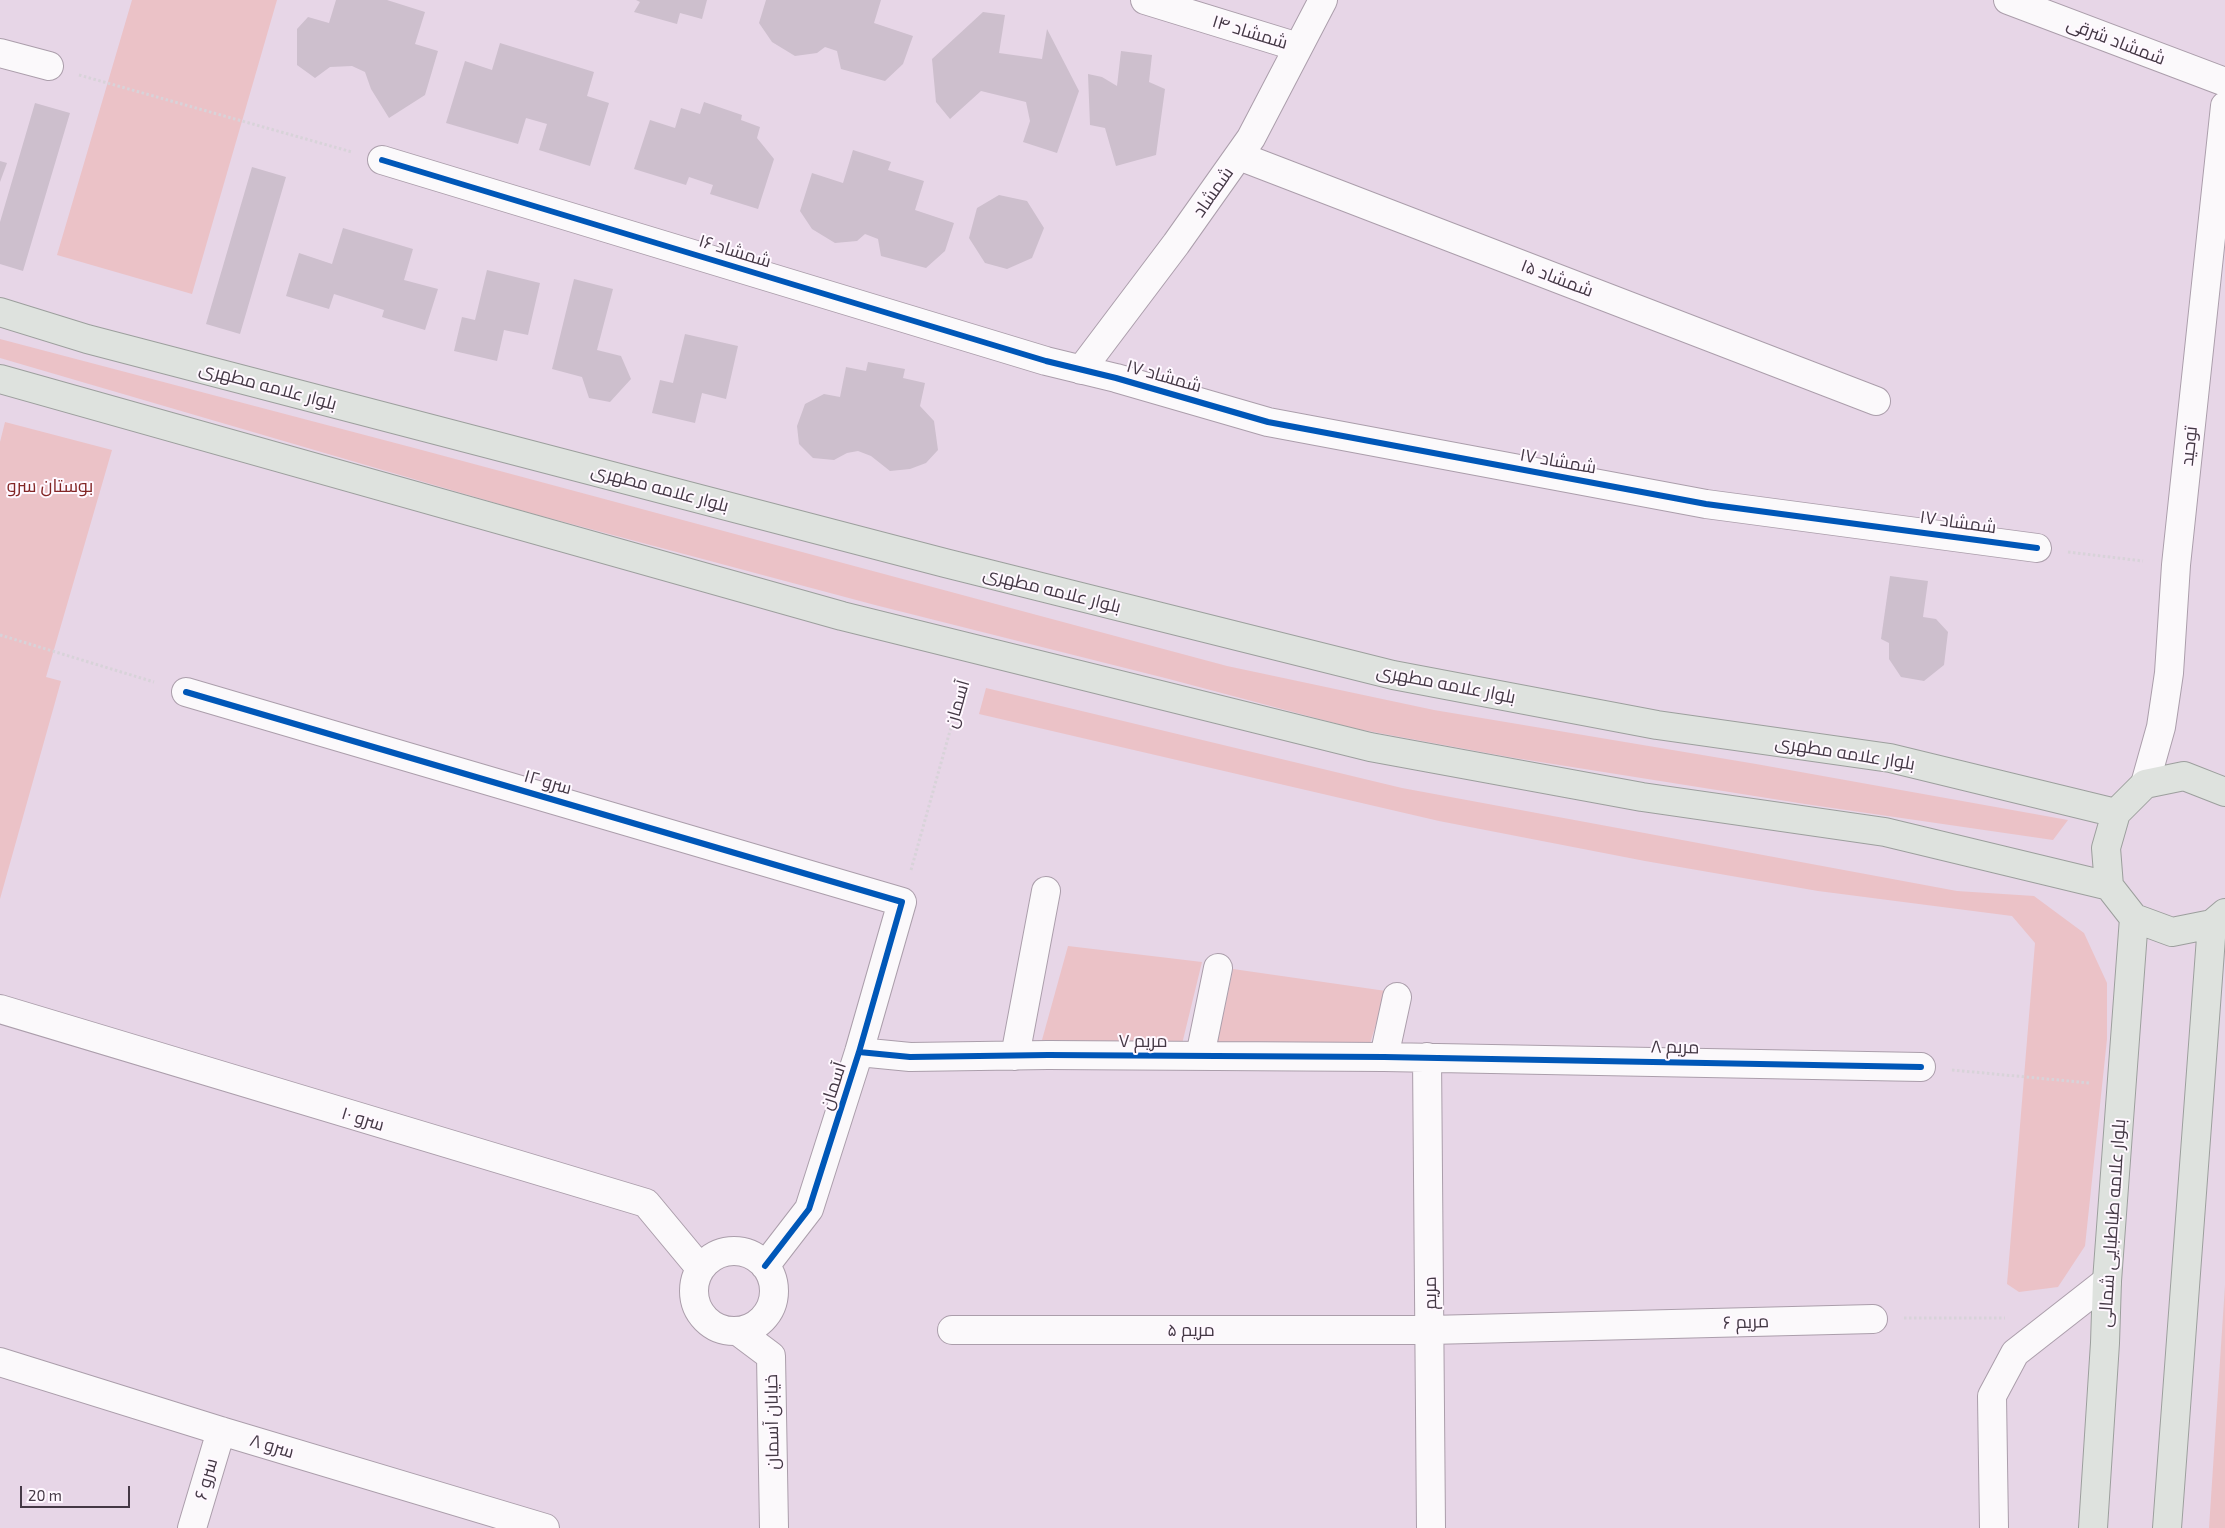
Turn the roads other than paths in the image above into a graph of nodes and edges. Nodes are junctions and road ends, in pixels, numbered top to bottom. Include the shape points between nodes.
1 (1145, 0) edge
2 (1323, 0) edge
3 (2008, 0) edge
4 (1298, 47) junction
5 (0, 53) edge
6 (48, 66) road end
7 (2225, 82) edge
8 (2225, 106) edge
9 (1239, 156) junction
10 (382, 160) road end
11 (0, 312) edge
12 (1081, 370) junction
13 (0, 379) edge
14 (1876, 401) dead end
15 (2037, 548) road end
16 (186, 692) road end
17 (2145, 784) junction
18 (2225, 792) edge
19 (2116, 813) junction
20 (2109, 886) junction
21 (1046, 890) dead end
22 (902, 902) joint
23 (2134, 918) junction
24 (2218, 919) edge
25 (1218, 968) dead end
26 (1397, 997) dead end
27 (0, 1010) edge
28 (859, 1052) junction
29 (1015, 1056) junction
30 (1200, 1056) junction
31 (1384, 1057) junction
32 (1427, 1057) junction
33 (1922, 1067) road end
34 (766, 1266) junction
35 (700, 1268) junction
36 (2107, 1281) junction
37 (1873, 1319) road end
38 (952, 1330) dead end
39 (1430, 1330) junction
40 (739, 1332) junction
41 (0, 1362) edge
42 (221, 1431) junction
43 (192, 1528) edge
44 (545, 1528) edge
45 (774, 1528) edge
46 (1431, 1528) edge
47 (1994, 1528) edge
48 (2093, 1528) edge
49 (2167, 1528) edge

1 - 4 street, شمشاد ۱۴
2 - 4 street, شمشاد
3 - 7 street, شمشاد شرقی
4 - 9 street, شمشاد
5 - 6 street
8 - 17 street, توحید via 2176,566 2169,673 2161,727
9 - 12 street, شمشاد
9 - 14 street, شمشاد ۱۵
10 - 12 street, شمشاد ۱۶
11 - 19 main road, بلوار علامه مطهری via 87,338 926,558 1393,675 1656,725 1890,758
12 - 15 street, شمشاد ۱۷ via 1268,422 1429,453 1706,504
13 - 20 main road via 832,613 1370,747 1642,797 1885,832
16 - 22 street, سرو ۱۲
17 - 18 main road via 2184,776
17 - 19 main road
19 - 20 main road via 2106,848
20 - 23 main road
21 - 29 street
22 - 28 street, آسمان
23 - 24 main road via 2172,932
23 - 36 main road, بلوار علامه طباطبایی شمالی
24 - 49 main road
25 - 30 street
26 - 31 street
27 - 35 street, سرو ۱۰ via 646,1203
28 - 29 street, مریم ۷ via 910,1057
28 - 34 street, آسمان via 809,1210
29 - 30 street, مریم ۷
30 - 31 street, مریم ۷
31 - 32 street, مریم ۷
32 - 33 street, مریم ۸
32 - 39 street, مریم
34 - 35 street via 745,1252 732,1251 719,1253
34 - 40 street via 772,1279 772,1306 753,1327
35 - 40 street via 694,1281 696,1307 713,1327
36 - 47 street via 2015,1353 1992,1396
36 - 48 main road, بلوار علامه طباطبایی شمالی
37 - 39 street, مریم ۶
38 - 39 street, مریم ۵
39 - 46 street, مریم
40 - 45 street, خیابان آسمان via 771,1356
41 - 42 street, سرو ۸
42 - 43 street, سرو ۶
42 - 44 street, سرو ۸

